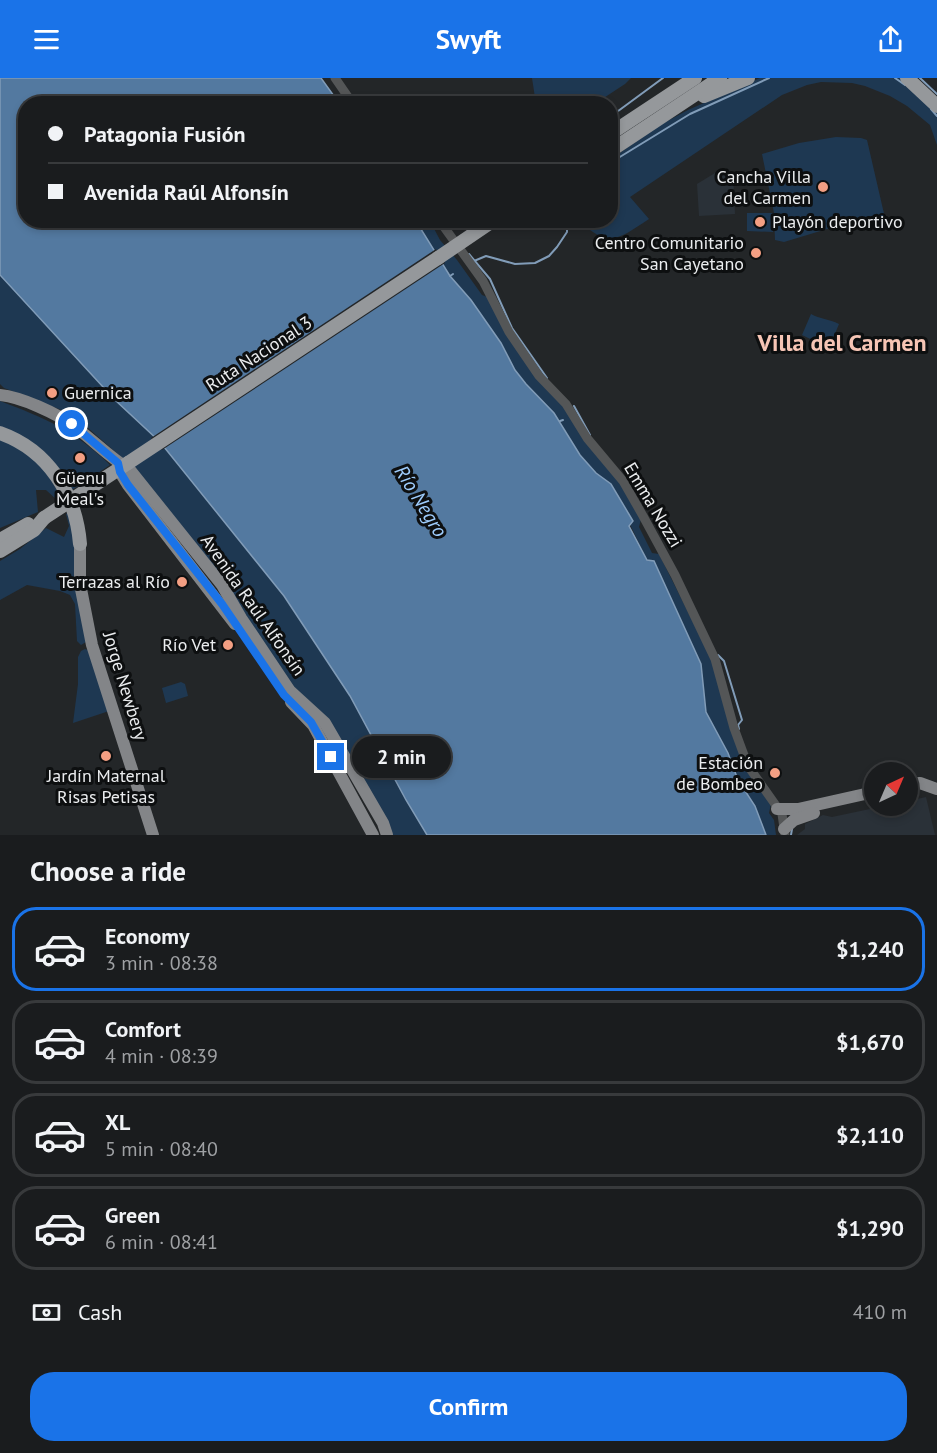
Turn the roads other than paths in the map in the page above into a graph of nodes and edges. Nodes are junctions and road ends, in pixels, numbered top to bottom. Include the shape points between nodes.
1 (335, 78) edge
2 (678, 78) edge
3 (695, 78) edge
4 (720, 78) edge
5 (748, 78) edge
6 (907, 78) edge
7 (347, 96) edge
8 (937, 106) edge
9 (669, 112) junction
10 (636, 117) junction
11 (618, 129) edge
12 (618, 146) edge
13 (445, 228) edge
14 (482, 228) edge
15 (1, 393) edge
16 (0, 433) edge
17 (118, 463) junction
18 (44, 518) junction
19 (4, 536) edge
20 (80, 544) joint
21 (0, 551) edge
22 (918, 783) edge
23 (937, 789) edge
24 (918, 792) edge
25 (864, 794) edge
26 (937, 794) edge
27 (864, 802) edge
28 (777, 809) junction
29 (784, 832) edge
30 (153, 835) edge
31 (373, 835) edge
32 (387, 835) edge

1 - 7 street
2 - 10 highway
3 - 10 highway
4 - 9 highway
5 - 9 highway
6 - 8 highway
9 - 12 highway
10 - 11 highway
13 - 28 street, Emma Nozzi via 483,281 539,376 566,404 643,516 715,659 748,766
14 - 18 highway, Ruta Nacional 3, bridge
15 - 17 main road, Avenida Raúl Alfonsín via 72,424
16 - 20 highway via 25,445 51,467 72,506
17 - 31 main road, Avenida Raúl Alfonsín via 128,485 222,604 284,695 313,725
17 - 32 main road, Avenida Raúl Alfonsín via 129,470 222,585 290,691 325,723
18 - 19 highway, Ruta Nacional 3
18 - 21 highway, Ruta Nacional 3 via 34,530
20 - 30 main road, Jorge Newbery via 80,584 92,645
22 - 23 main road
24 - 26 main road
25 - 28 main road via 798,809
27 - 29 main road via 794,820
28 - 29 street, Emma Nozzi via 782,814

